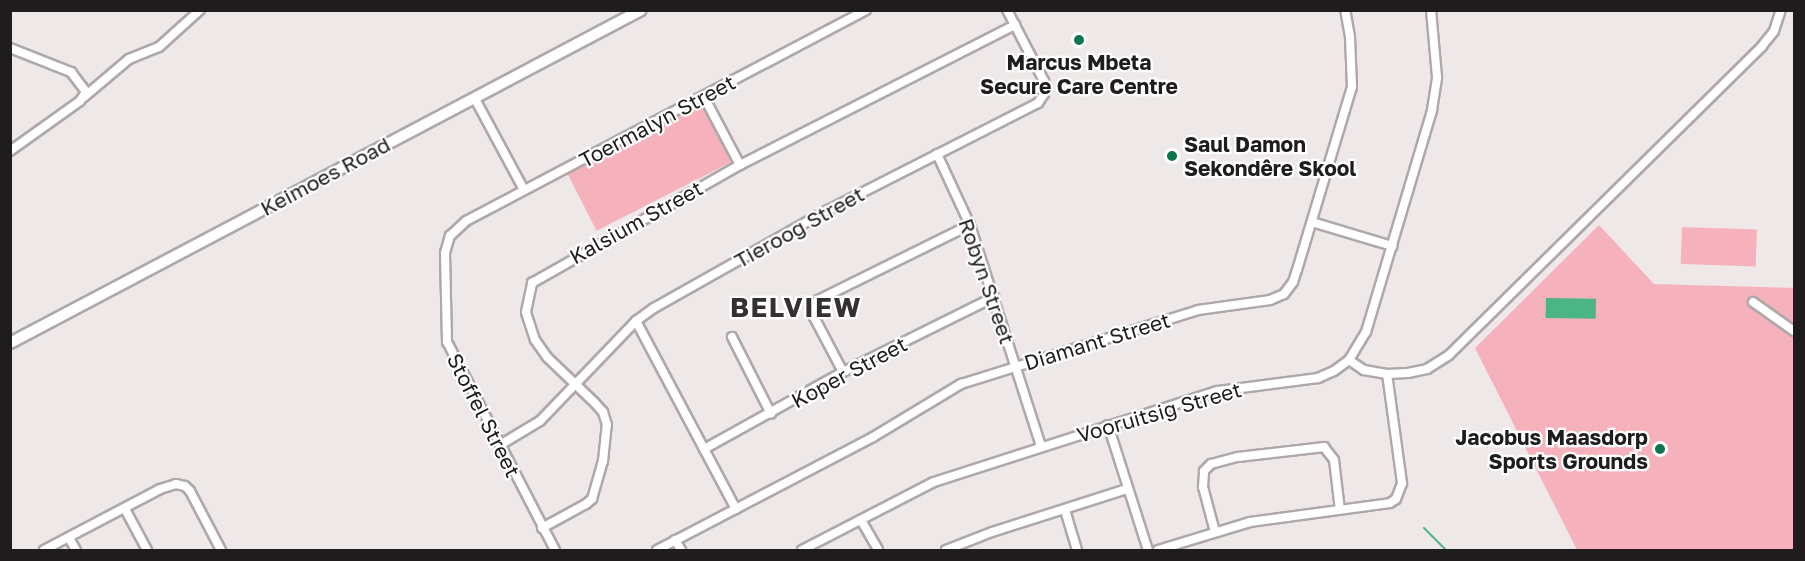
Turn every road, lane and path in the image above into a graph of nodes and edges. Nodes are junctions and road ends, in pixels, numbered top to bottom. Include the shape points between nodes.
1 (200, 10) edge
2 (641, 10) edge
3 (866, 10) edge
4 (1007, 10) edge
5 (1344, 10) edge
6 (1431, 10) edge
7 (1781, 10) edge
8 (1015, 25) junction
9 (11, 49) edge
10 (704, 97) junction
11 (82, 99) junction
12 (475, 99) junction
13 (10, 151) edge
14 (937, 154) junction
15 (740, 165) junction
16 (524, 190) junction
17 (1312, 222) junction
18 (970, 225) junction
19 (450, 236) joint
20 (1392, 246) junction
21 (994, 297) junction
22 (1753, 302) dead end
23 (636, 321) junction
24 (1794, 331) edge
25 (732, 337) dead end
26 (10, 343) edge
27 (1349, 360) junction
28 (1016, 367) junction
29 (843, 372) junction
30 (1387, 374) junction
31 (575, 385) junction
32 (771, 414) junction
33 (1108, 425) junction
34 (500, 445) junction
35 (1041, 446) junction
36 (705, 449) junction
37 (1127, 489) junction
38 (125, 509) junction
39 (736, 509) junction
40 (1065, 510) junction
41 (1340, 510) junction
42 (861, 520) junction
43 (542, 528) junction
44 (1215, 532) junction
45 (69, 538) junction
46 (675, 540) junction
47 (44, 550) edge
48 (76, 550) edge
49 (147, 550) edge
50 (221, 550) edge
51 (555, 550) edge
52 (657, 550) edge
53 (681, 550) edge
54 (802, 550) edge
55 (878, 550) edge
56 (946, 550) edge
57 (1077, 550) edge
58 (1148, 550) edge
59 (1158, 550) edge

1 - 11 street via 159,47 129,59
2 - 12 street, Keimoes Road
3 - 10 street, Toermalyn Street
4 - 8 street, Tieroog Street
5 - 17 street, Diamant Street via 1353,82
6 - 20 street, Vooruitsig Street via 1436,95
7 - 30 street via 1767,41 1491,316 1432,367
8 - 14 street, Tieroog Street via 1044,81 1043,97 1030,108
8 - 15 street, Kalsium Street
9 - 11 street via 70,72 84,87
10 - 15 street
10 - 16 street, Toermalyn Street
11 - 13 street
12 - 16 street
12 - 26 street, Keimoes Road
14 - 18 street, Robyn Street
14 - 23 street, Tieroog Street via 788,231
15 - 31 street, Kalsium Street via 532,283 526,312 535,340 546,357
16 - 19 street, Toermalyn Street via 461,224
17 - 20 street
17 - 28 street, Diamant Street via 1293,282 1282,296 1198,310
18 - 21 street, Robyn Street
18 - 29 street via 818,300 814,317
19 - 34 street, Stoffel Street via 445,253 447,342
20 - 27 street, Vooruitsig Street via 1366,332
21 - 28 street, Robyn Street
21 - 29 street, Koper Street
22 - 24 street
23 - 31 street, Tieroog Street
23 - 36 street
25 - 32 street
27 - 30 street via 1364,370
27 - 33 street, Vooruitsig Street via 1318,378 1227,389
28 - 35 street, Robyn Street
28 - 39 street, Diamant Street via 949,390 873,437
29 - 32 street, Koper Street
30 - 41 street via 1402,483 1400,495 1390,503
31 - 34 street, Tieroog Street via 540,421
31 - 43 street, Kalsium Street via 607,421 597,487 586,504
32 - 36 street, Koper Street
33 - 35 street, Vooruitsig Street
33 - 37 street
34 - 43 street, Stoffel Street
35 - 42 street, Vooruitsig Street via 934,482
36 - 39 street
37 - 40 street
37 - 58 street
38 - 45 street
38 - 49 street
38 - 50 street via 171,484 185,486
39 - 46 street, Diamant Street
40 - 56 street
40 - 57 street
41 - 44 street via 1251,522
41 - 44 street via 1334,460 1324,447 1238,457 1211,464 1204,471 1203,487
42 - 54 street, Vooruitsig Street
42 - 55 street
43 - 51 street, Stoffel Street
44 - 59 street
45 - 47 street
45 - 48 street
46 - 52 street, Diamant Street
46 - 53 street

